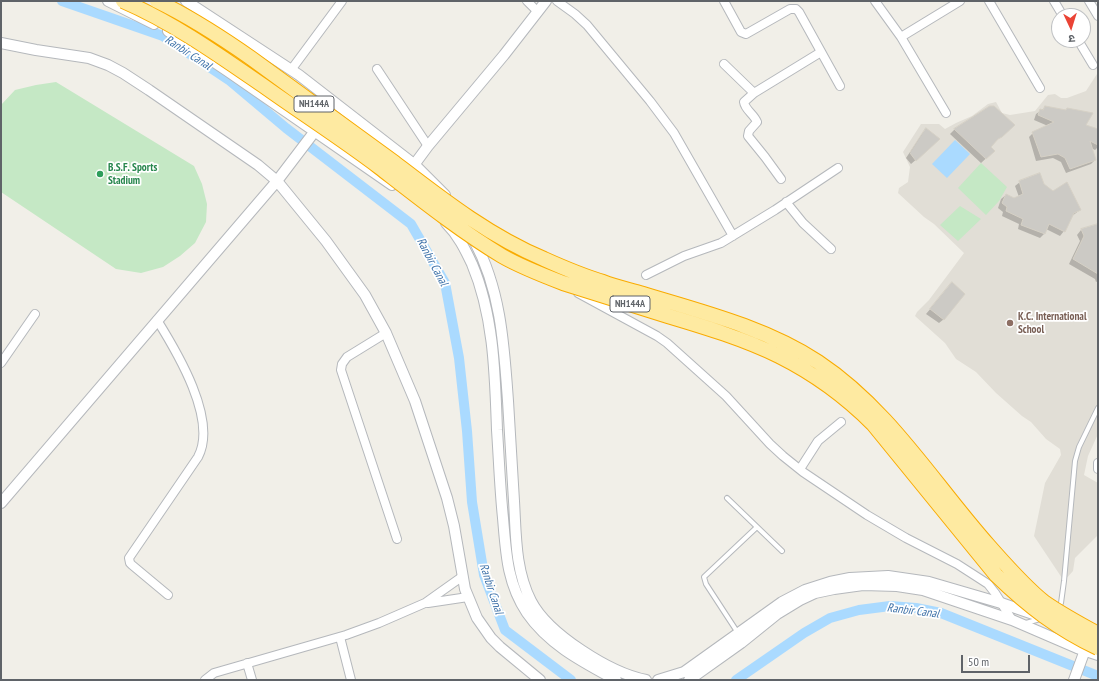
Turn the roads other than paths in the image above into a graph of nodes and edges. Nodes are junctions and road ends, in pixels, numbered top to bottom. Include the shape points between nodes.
1 (108, 1) edge
2 (123, 1) edge
3 (157, 1) edge
4 (186, 1) edge
5 (342, 1) edge
6 (527, 1) edge
7 (546, 1) edge
8 (557, 1) edge
9 (724, 1) edge
10 (875, 1) edge
11 (960, 1) edge
12 (989, 1) edge
13 (1089, 1) edge
14 (538, 12) junction
15 (1098, 16) edge
16 (901, 37) junction
17 (1, 43) edge
18 (1083, 48) edge
19 (821, 52) junction
20 (724, 64) dead end
21 (1093, 65) dead end
22 (377, 69) dead end
23 (291, 70) junction
24 (840, 86) dead end
25 (1040, 88) dead end
26 (754, 93) junction
27 (946, 113) dead end
28 (313, 132) junction
29 (428, 146) junction
30 (414, 165) junction
31 (838, 168) dead end
32 (781, 179) dead end
33 (277, 181) junction
34 (394, 187) junction
35 (786, 202) junction
36 (443, 221) junction
37 (733, 236) junction
38 (475, 241) junction
39 (831, 249) dead end
40 (646, 275) dead end
41 (35, 314) dead end
42 (157, 320) junction
43 (386, 333) junction
44 (1, 362) edge
45 (1098, 408) edge
46 (841, 422) dead end
47 (1098, 463) edge
48 (800, 469) junction
49 (1098, 469) edge
50 (727, 498) dead end
51 (1, 503) edge
52 (757, 527) junction
53 (397, 538) dead end
54 (782, 551) dead end
55 (463, 576) junction
56 (168, 594) dead end
57 (468, 597) junction
58 (425, 603) junction
59 (1001, 603) junction
60 (1046, 618) junction
61 (1017, 622) junction
62 (738, 634) junction
63 (1098, 634) edge
64 (340, 637) junction
65 (1092, 649) edge
66 (1098, 655) edge
67 (247, 663) junction
68 (205, 680) edge
69 (252, 680) edge
70 (352, 680) edge
71 (540, 680) edge
72 (616, 680) edge
73 (646, 680) edge
74 (658, 680) edge
75 (689, 680) edge
76 (1074, 680) edge

1 - 28 street via 166,30
2 - 65 highway, NH144A, bridge via 212,50 502,256 563,283 762,348 780,356 826,385 873,424 996,575 1029,606
3 - 63 highway, NH144A, bridge via 235,46 465,216 516,246 604,283 735,323 783,343 820,363 843,381 900,435 976,531 1019,579 1043,601
4 - 23 street
5 - 23 street
6 - 14 street
7 - 14 street
8 - 37 street via 587,25 674,133
9 - 19 street via 741,32 746,34 790,9 796,9
10 - 16 street
11 - 16 street
12 - 25 street
13 - 15 street
14 - 29 street
16 - 27 street
17 - 33 street via 89,58 108,65 252,160
18 - 21 street
19 - 24 street
19 - 26 street
20 - 26 street
22 - 29 street
23 - 30 street
26 - 32 street via 744,102 756,120 756,124 748,131 748,136
28 - 33 street
28 - 34 street
29 - 30 street
30 - 34 street
30 - 38 street via 453,204
31 - 35 street
33 - 42 street
33 - 43 street via 361,289
34 - 36 street
35 - 37 street
35 - 39 street via 803,223
36 - 38 street
36 - 72 street via 462,243 469,258 480,283 489,322 502,510 511,583 520,602 545,635 570,654
37 - 40 street
38 - 48 street via 658,336 721,391 770,444
38 - 73 street via 491,280 501,326 506,366 518,560 531,601 548,623 576,646 614,669
41 - 44 street
42 - 51 street
42 - 56 street via 186,371 200,409 204,438 198,457 129,558 132,565
43 - 53 street via 347,357 341,370
43 - 55 street via 415,402 447,498
45 - 60 lane via 1075,461 1060,603
46 - 48 street via 818,441
47 - 49 street
48 - 59 street via 906,538 988,584
50 - 52 lane
52 - 54 lane
52 - 62 lane via 704,577
55 - 57 street
55 - 58 street
57 - 58 street
57 - 71 street via 477,618 492,638 508,655
58 - 64 street
59 - 60 street
59 - 61 street
59 - 62 street via 907,578 850,578 805,590 782,602
60 - 61 lane
60 - 63 street
61 - 65 street
61 - 75 street via 908,587 875,585 834,588 815,593 786,609
62 - 74 street via 684,672
64 - 67 street
64 - 70 street
65 - 66 street
65 - 76 street via 1080,665
67 - 68 street via 214,673
67 - 69 street

